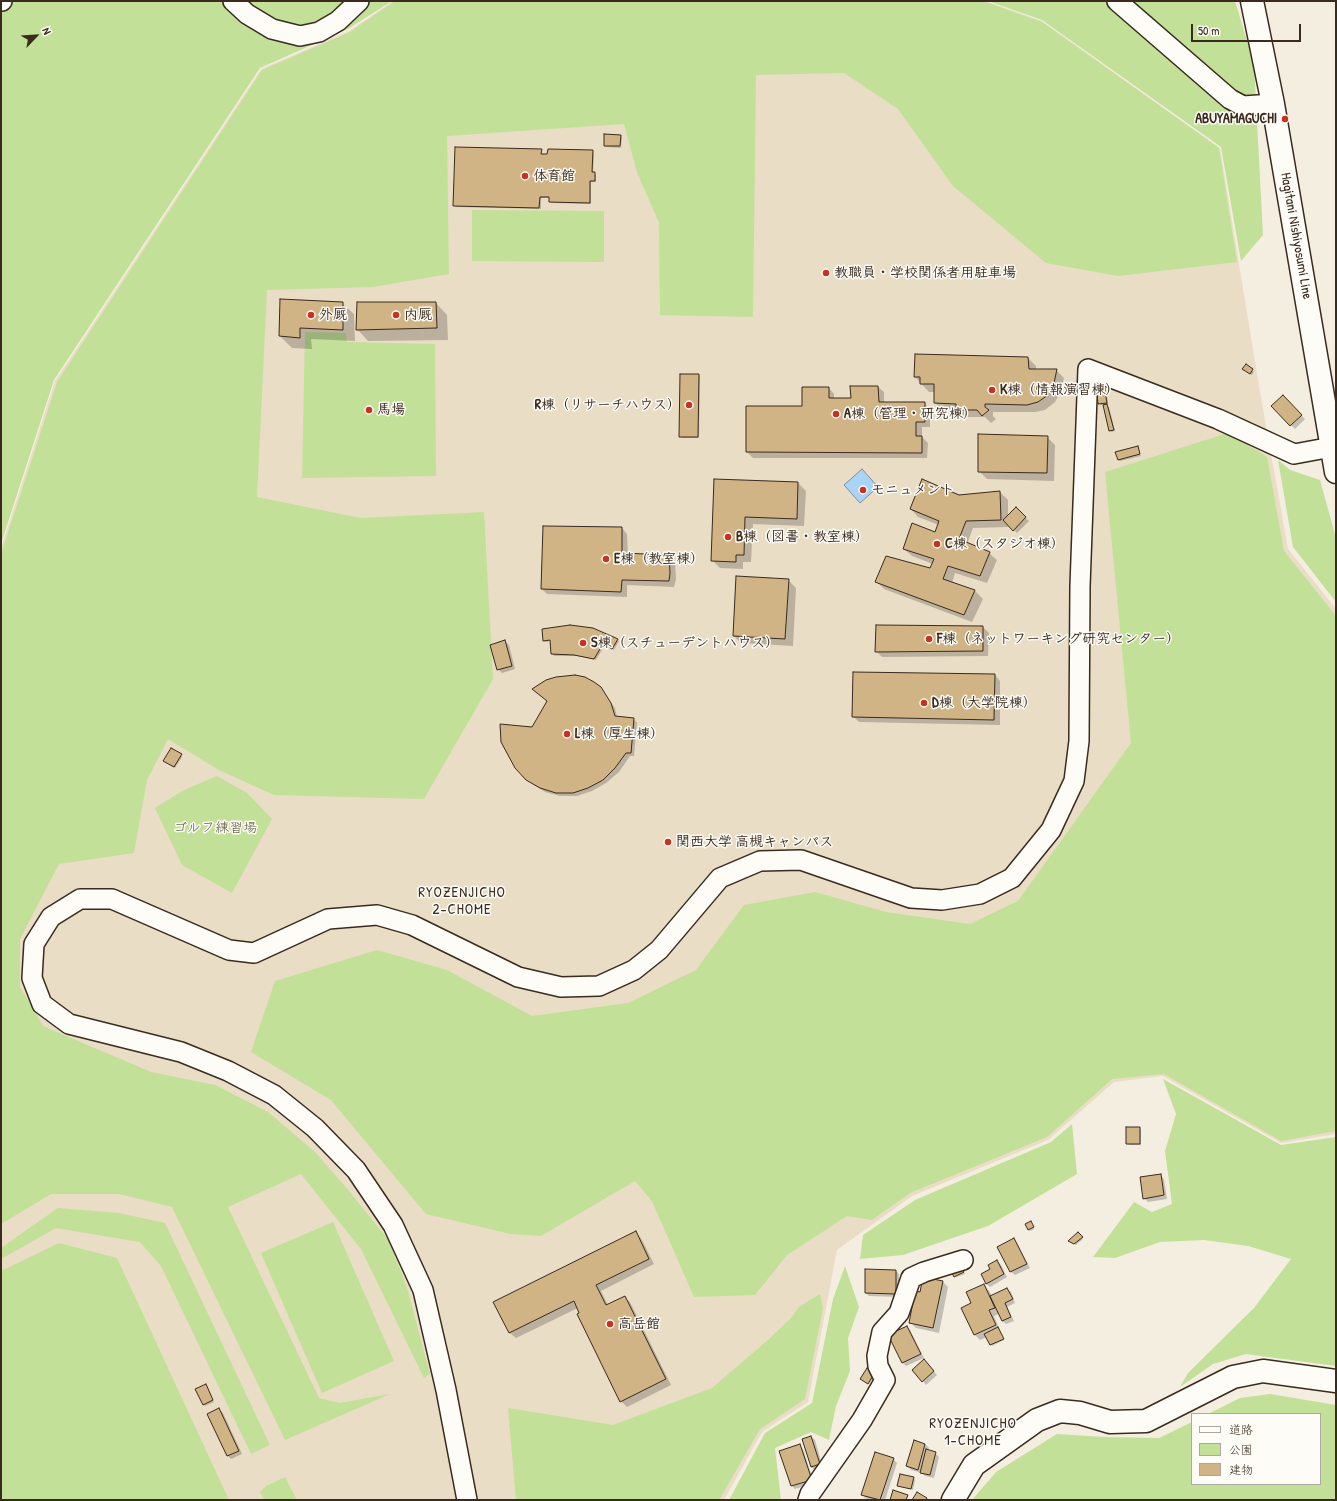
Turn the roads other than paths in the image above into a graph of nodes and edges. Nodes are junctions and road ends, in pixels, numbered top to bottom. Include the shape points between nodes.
1 (233, 1) edge
2 (359, 1) edge
3 (1117, 1) edge
4 (1252, 1) edge
5 (1273, 104) junction
6 (1332, 447) junction
7 (1336, 472) edge
8 (963, 1260) dead end
9 (1336, 1380) edge
10 (467, 1500) edge
11 (808, 1500) edge
12 (953, 1500) edge

1 - 2 street via 247,14 272,29 300,36 319,32 338,21
3 - 5 street via 1230,99 1243,106
4 - 5 main road, Hagitani Nishiyosumi Line
5 - 6 main road, Hagitani Nishiyosumi Line
6 - 7 main road, Hagitani Nishiyosumi Line
6 - 10 street via 1294,454 1218,419 1088,369 1080,586 1079,741 1074,781 1051,830 1012,878 980,894 942,900 912,898 801,860 760,861 720,878 659,950 634,970 599,986 561,987 518,977 412,924 377,915 328,919 254,952 229,950 112,899 80,899 51,917 34,944 32,978 42,1004 69,1024 181,1052 274,1095 315,1128 356,1170 393,1225 424,1290
8 - 11 street via 911,1278 899,1313 882,1332 878,1366 885,1380 862,1420
9 - 12 main road via 1263,1371 1233,1377 1146,1421 1110,1422 1080,1413 1060,1411 1037,1420 974,1465

